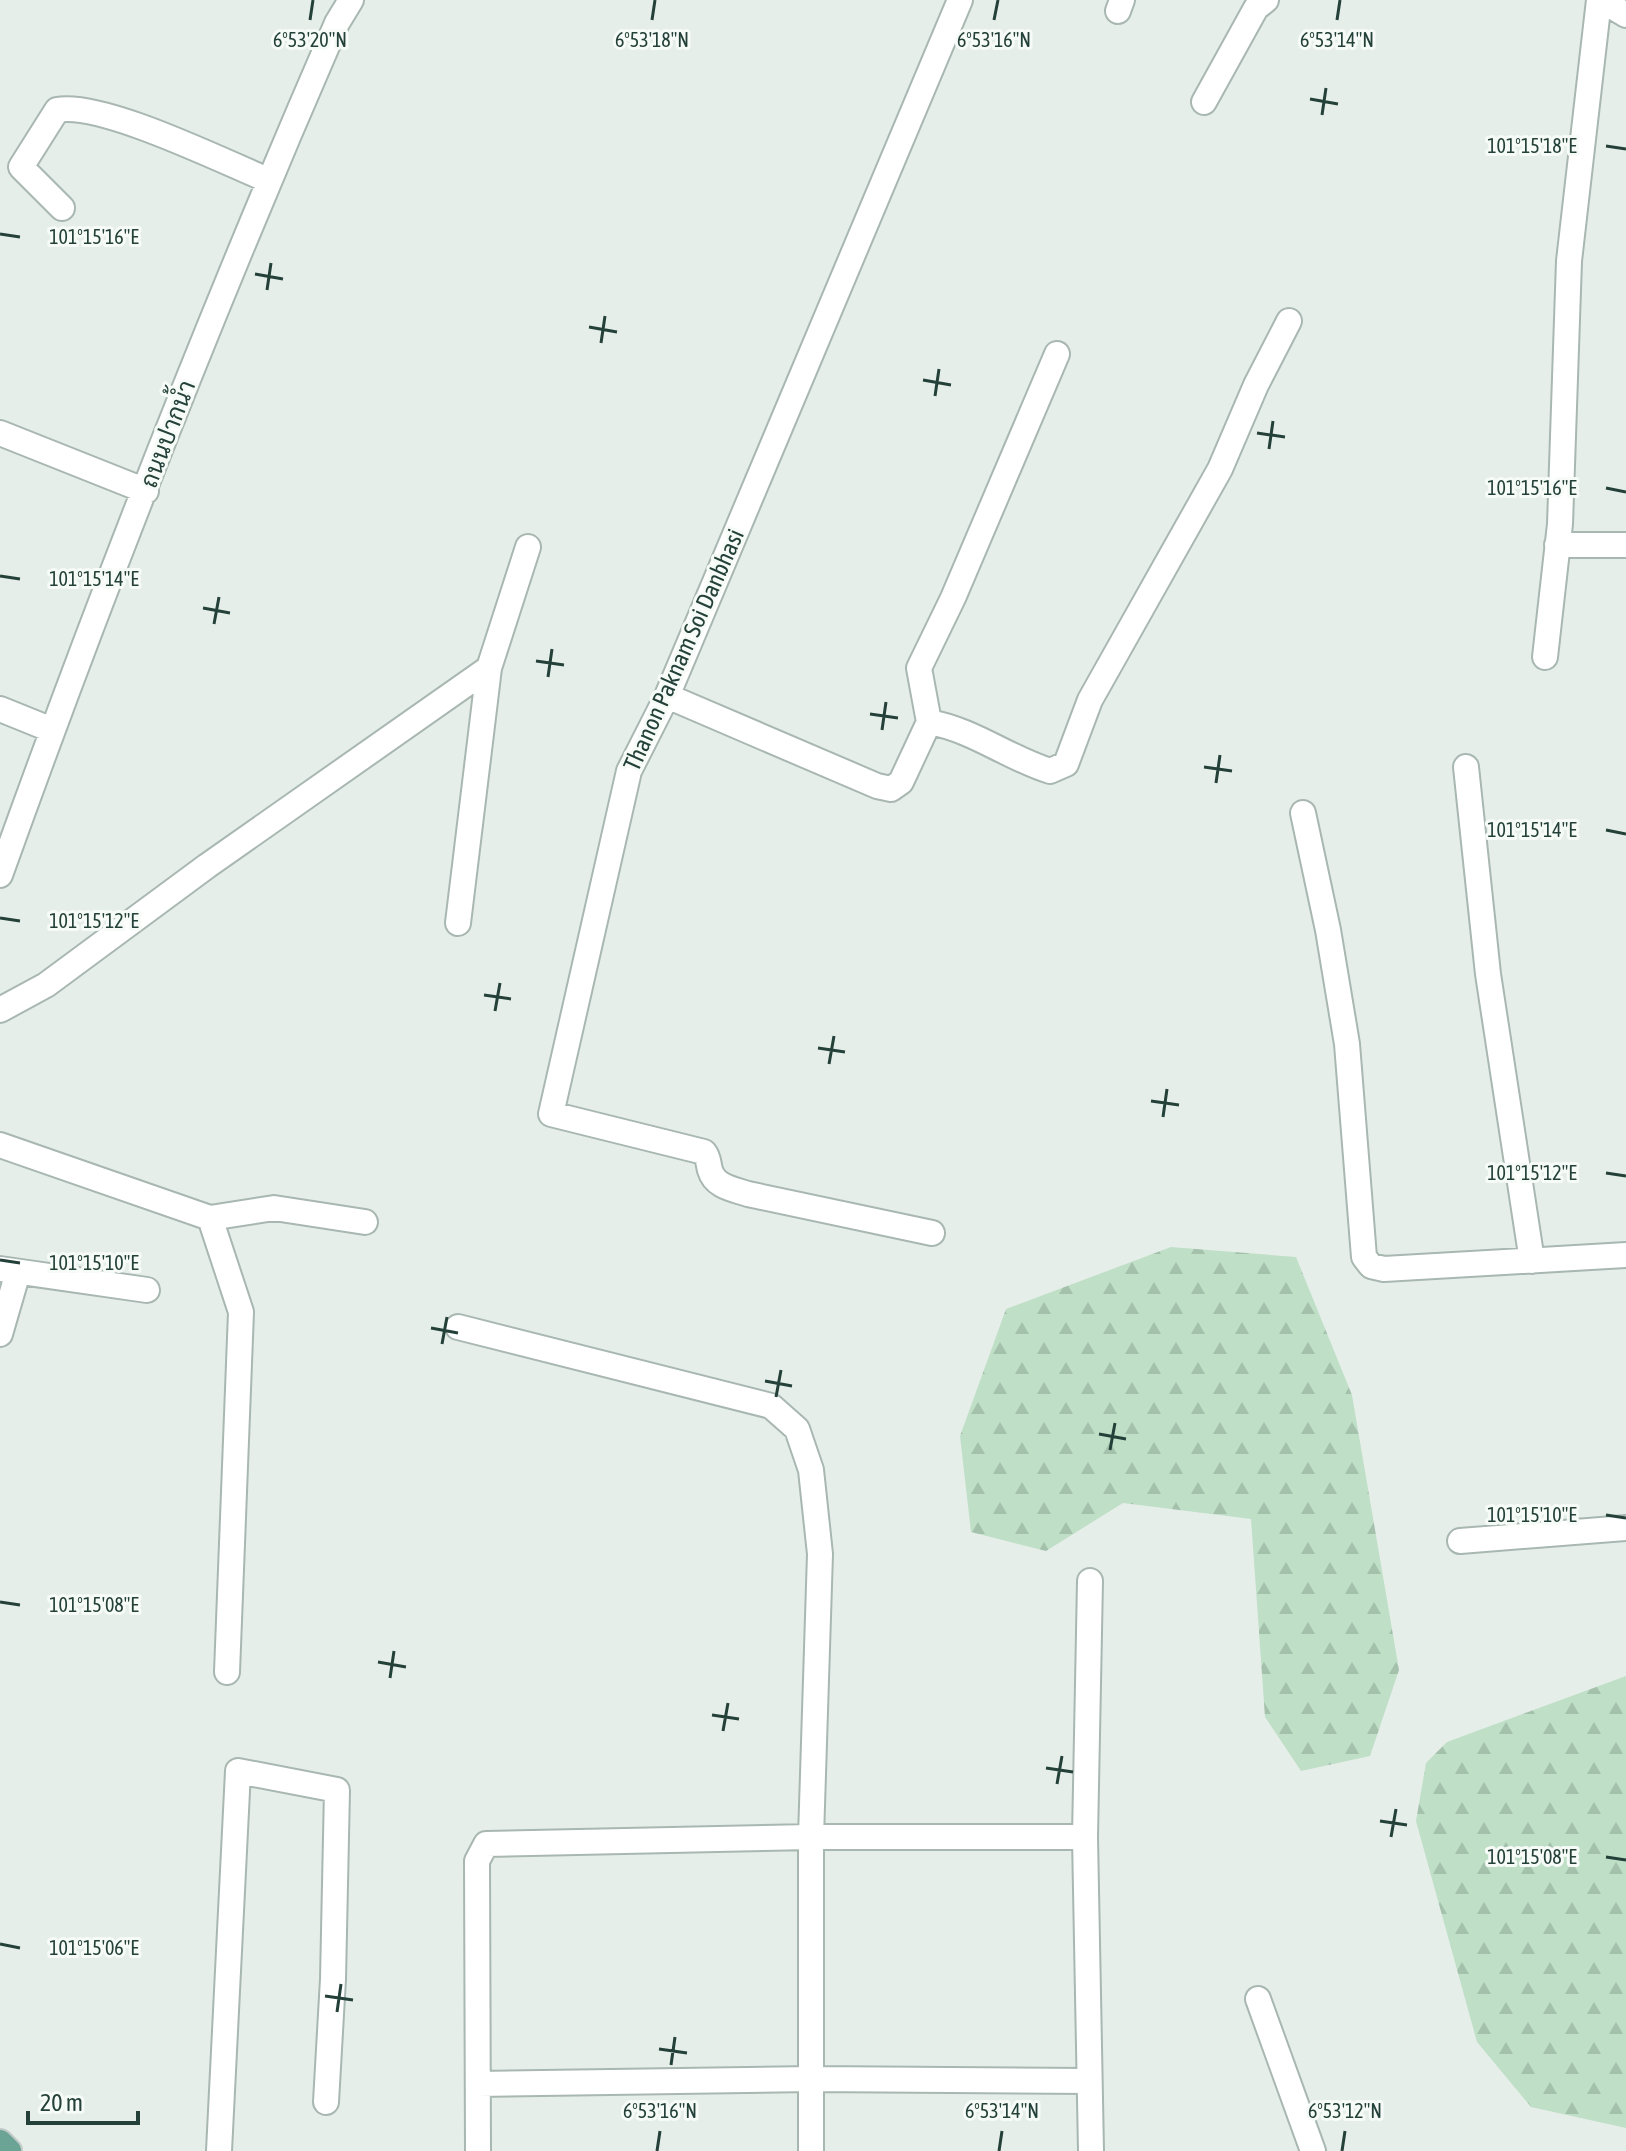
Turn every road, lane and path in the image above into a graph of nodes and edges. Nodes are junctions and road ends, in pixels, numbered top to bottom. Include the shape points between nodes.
1 (351, 0) edge
2 (960, 0) edge
3 (1266, 0) edge
4 (1600, 0) edge
5 (1626, 15) edge
6 (1204, 102) dead end
7 (268, 180) junction
8 (62, 208) dead end
9 (1289, 321) dead end
10 (1057, 354) dead end
11 (0, 433) edge
12 (146, 491) junction
13 (1557, 545) junction
14 (1626, 545) edge
15 (528, 547) dead end
16 (1545, 657) dead end
17 (489, 668) junction
18 (667, 696) junction
19 (0, 709) edge
20 (929, 722) junction
21 (52, 730) junction
22 (1466, 767) dead end
23 (1303, 813) dead end
24 (0, 875) edge
25 (458, 923) dead end
26 (0, 1010) edge
27 (0, 1145) edge
28 (210, 1218) junction
29 (365, 1222) dead end
30 (932, 1233) dead end
31 (1626, 1255) edge
32 (1532, 1261) junction
33 (9, 1270) edge
34 (147, 1290) dead end
35 (458, 1327) dead end
36 (0, 1334) edge
37 (1626, 1528) edge
38 (1460, 1541) dead end
39 (1090, 1581) dead end
40 (227, 1672) dead end
41 (811, 1837) junction
42 (1085, 1837) junction
43 (1258, 1999) dead end
44 (812, 2079) junction
45 (1089, 2081) junction
46 (478, 2084) junction
47 (326, 2102) dead end
48 (0, 2142) edge
49 (9, 2151) edge
50 (219, 2151) edge
51 (478, 2151) edge
52 (811, 2151) edge
53 (1091, 2151) edge
54 (1313, 2151) edge

1 - 7 street, ถนนปากน้ำ
2 - 18 street, Thanon Paknam Soi Danbhasi
3 - 6 street via 1256,8
4 - 5 street
4 - 13 street via 1569,261
7 - 8 street via 163,136 70,107 57,110 21,167
7 - 12 street, ถนนปากน้ำ
9 - 20 street via 1220,469 1090,700 1066,764 1050,771 1033,766 981,738
10 - 20 street via 919,668
11 - 12 street
12 - 21 street, ถนนปากน้ำ
13 - 14 street
13 - 16 street
15 - 17 street
17 - 25 street
17 - 26 street via 46,985
18 - 20 street via 891,789 901,782
18 - 30 street, Thanon Paknam Soi Danbhasi via 629,771 551,1114 704,1152 719,1184 748,1194
19 - 21 street
21 - 24 street, ถนนปากน้ำ
22 - 32 street via 1488,974
23 - 32 street via 1347,1044 1364,1257 1371,1266 1384,1269
27 - 28 street
28 - 29 street via 274,1208
28 - 40 street via 241,1312
31 - 32 street
33 - 34 street
33 - 36 street
35 - 41 street via 771,1406 797,1429 811,1470 820,1554
37 - 38 street
39 - 42 street
41 - 42 street
41 - 44 street
41 - 46 street via 486,1844 477,1861
42 - 45 street
43 - 54 street
44 - 45 street
44 - 46 street
44 - 52 street
45 - 53 street
46 - 51 street
47 - 50 street via 337,1790 238,1771
48 - 49 main road

